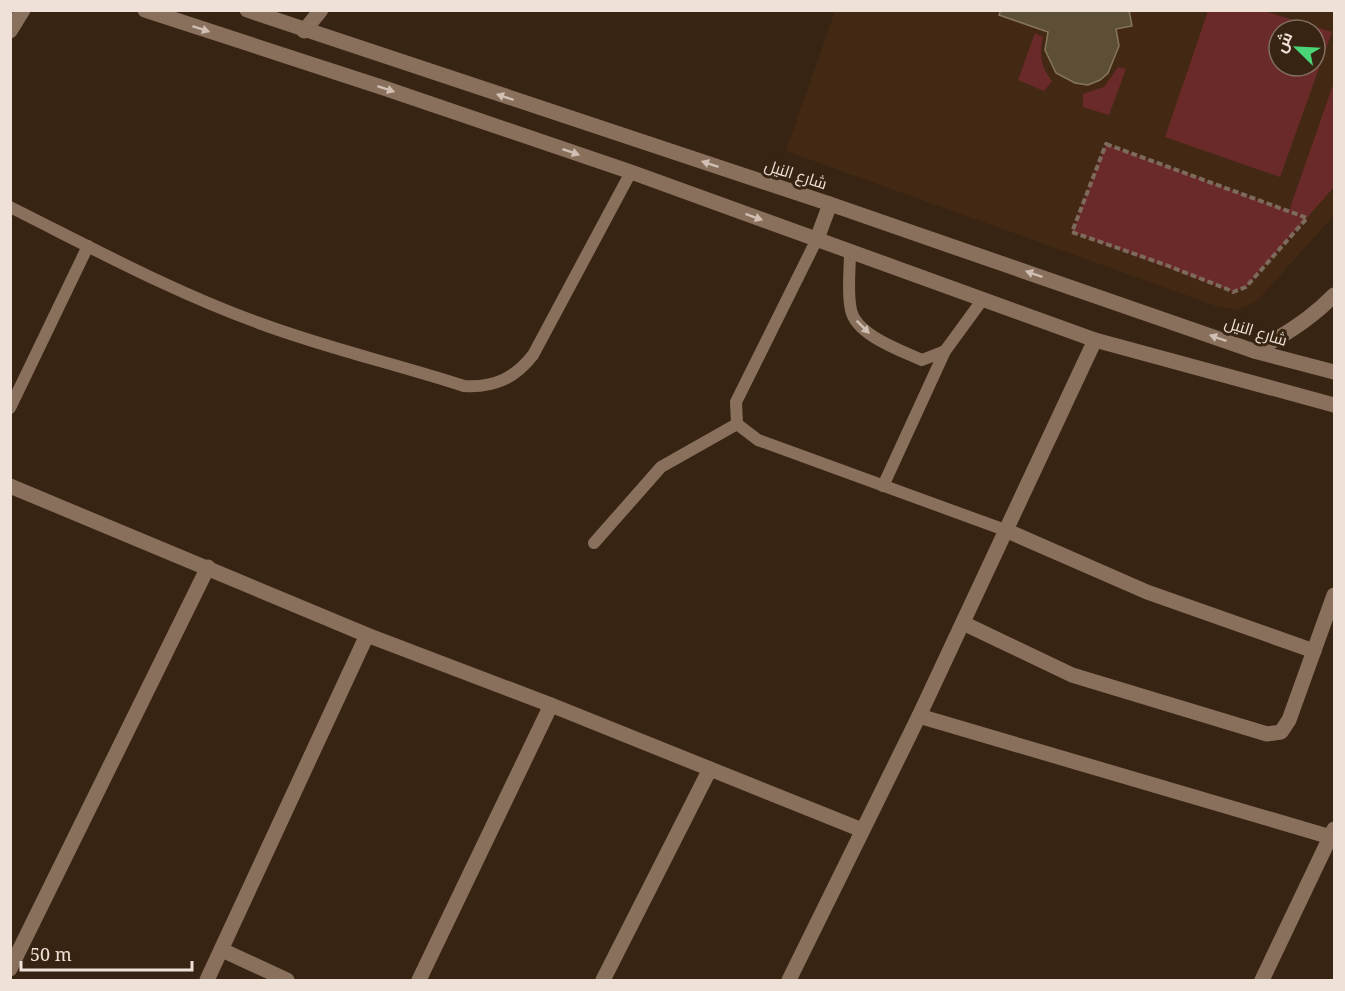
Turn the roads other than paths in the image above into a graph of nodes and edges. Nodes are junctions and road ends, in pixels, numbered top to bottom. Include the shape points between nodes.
1 (23, 10) edge
2 (145, 10) edge
3 (246, 10) edge
4 (321, 10) edge
5 (304, 30) junction
6 (10, 31) edge
7 (631, 172) junction
8 (830, 204) junction
9 (10, 207) edge
10 (817, 239) junction
11 (88, 246) junction
12 (850, 252) junction
13 (1335, 295) edge
14 (983, 299) junction
15 (1095, 340) junction
16 (945, 351) junction
17 (1254, 351) junction
18 (1335, 372) edge
19 (1335, 405) edge
20 (10, 408) edge
21 (737, 424) junction
22 (10, 486) edge
23 (883, 486) junction
24 (1005, 531) junction
25 (594, 543) dead end
26 (208, 567) junction
27 (1335, 595) edge
28 (963, 623) junction
29 (368, 635) junction
30 (1314, 651) junction
31 (551, 705) junction
32 (919, 716) junction
33 (710, 769) junction
34 (862, 830) junction
35 (1333, 835) edge
36 (222, 950) junction
37 (10, 969) edge
38 (207, 981) edge
39 (287, 981) edge
40 (419, 981) edge
41 (603, 981) edge
42 (789, 981) edge
43 (1262, 981) edge

1 - 6 street
2 -> 7 street
3 - 5 street, شارع النيل
4 - 5 street
8 -> 5 street, شارع النيل
7 -> 10 street
7 - 11 lane via 533,355 512,376 489,386 464,386 301,338 204,301
8 - 10 street
17 -> 8 street, شارع النيل
9 - 11 lane
10 - 12 street
10 - 21 lane via 736,402
11 - 20 lane
12 - 14 street
12 -> 16 lane via 850,311 862,329 922,360
13 - 17 street via 1302,324
14 - 15 street
14 - 16 lane
15 - 19 street
15 - 24 street
16 - 23 lane
17 - 18 street, شارع النيل
21 - 23 lane via 758,440
21 - 25 lane via 662,467
22 - 26 street
23 - 24 lane
24 - 28 street
24 - 30 street via 1148,592
26 - 29 street
26 - 37 street
27 - 30 street
28 - 30 street via 1072,675 1267,734 1281,732 1289,720
28 - 32 street
29 - 31 street
29 - 36 street
31 - 33 street
31 - 40 street
32 - 34 street
32 - 35 street
33 - 34 street
33 - 41 street
34 - 42 street
35 - 43 street
36 - 38 street
36 - 39 street

